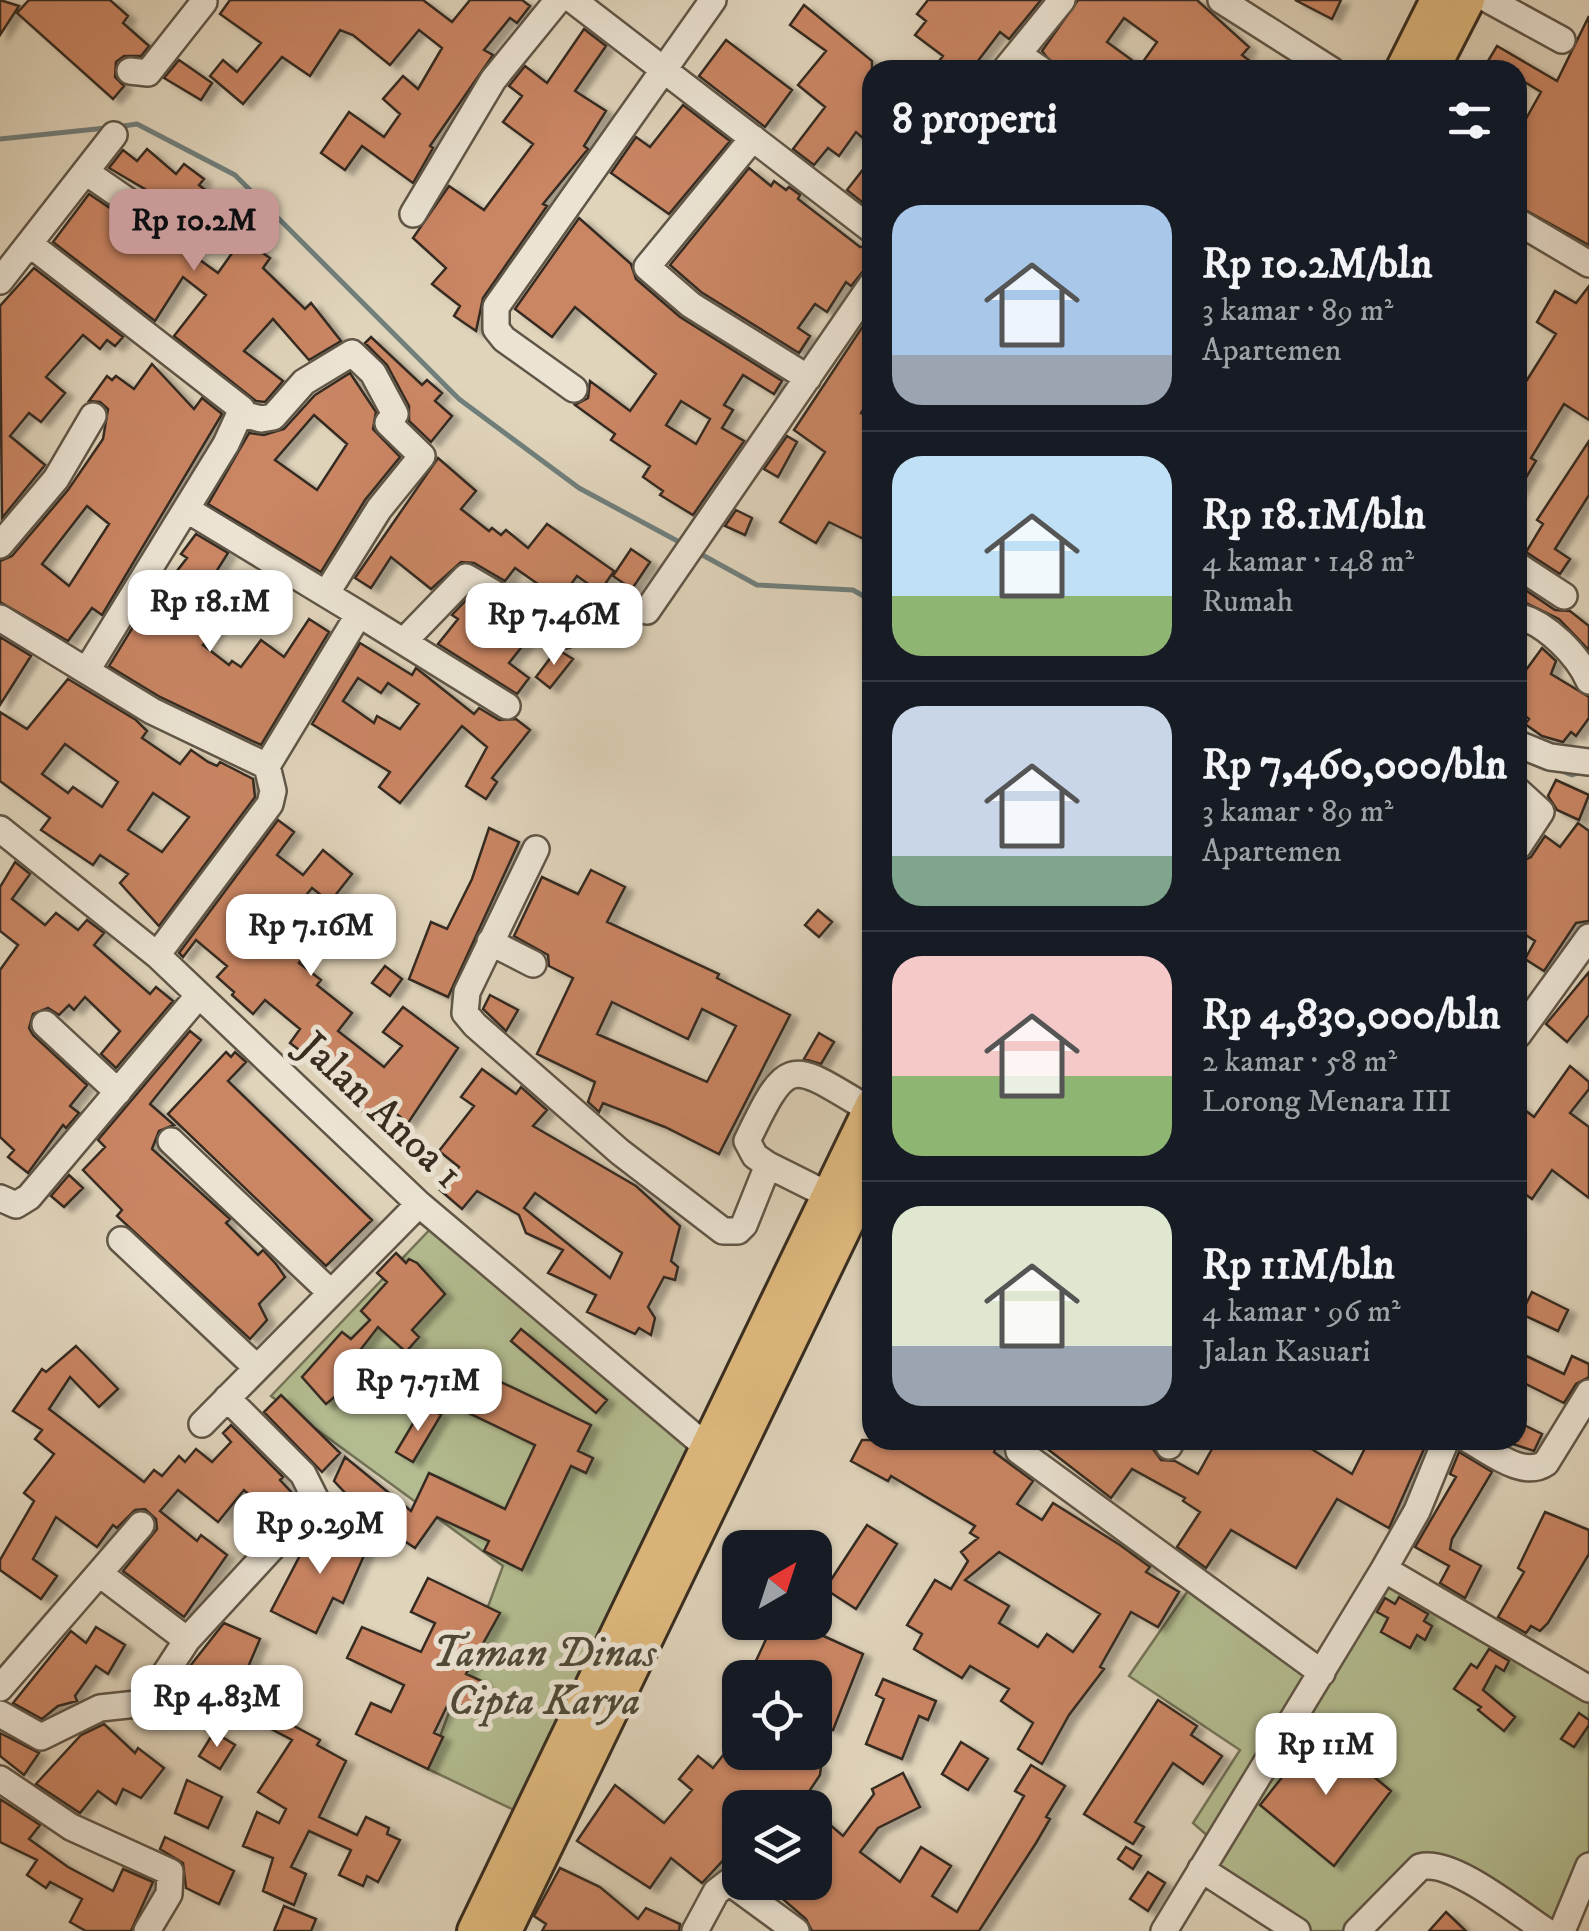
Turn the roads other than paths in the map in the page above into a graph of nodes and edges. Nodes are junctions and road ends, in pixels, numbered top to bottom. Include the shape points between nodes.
1 (202, 0) edge
2 (558, 0) edge
3 (573, 0) edge
4 (714, 0) edge
5 (1062, 0) edge
6 (1221, 0) edge
7 (1436, 0) edge
8 (1468, 0) edge
9 (1489, 0) edge
10 (1562, 40) dead end
11 (1014, 60) edge
12 (1315, 60) edge
13 (1407, 60) edge
14 (1437, 60) edge
15 (665, 69) junction
16 (130, 71) dead end
17 (114, 135) dead end
18 (754, 138) junction
19 (86, 172) junction
20 (412, 214) dead end
21 (168, 221) dead end
22 (862, 222) edge
23 (1527, 227) edge
24 (30, 244) junction
25 (1589, 264) edge
26 (0, 282) edge
27 (862, 299) edge
28 (808, 378) junction
29 (574, 389) dead end
30 (242, 414) junction
31 (92, 416) dead end
32 (186, 509) junction
33 (0, 545) edge
34 (1527, 572) edge
35 (326, 594) junction
36 (1564, 596) dead end
37 (359, 614) junction
38 (0, 618) edge
39 (1527, 619) edge
40 (405, 640) junction
41 (87, 670) junction
42 (1589, 681) edge
43 (507, 706) dead end
44 (1527, 748) edge
45 (1589, 762) edge
46 (266, 766) junction
47 (1527, 799) edge
48 (0, 829) edge
49 (1527, 833) edge
50 (536, 849) dead end
51 (1589, 937) edge
52 (490, 942) junction
53 (158, 954) junction
54 (533, 964) dead end
55 (200, 994) junction
56 (1527, 1023) edge
57 (45, 1024) dead end
58 (118, 1092) junction
59 (862, 1103) edge
60 (862, 1126) edge
61 (171, 1141) dead end
62 (768, 1165) junction
63 (862, 1192) edge
64 (828, 1195) junction
65 (0, 1198) edge
66 (418, 1204) junction
67 (121, 1240) dead end
68 (331, 1293) junction
69 (257, 1368) junction
70 (1589, 1393) edge
71 (227, 1398) junction
72 (202, 1424) dead end
73 (708, 1448) junction
74 (1019, 1450) edge
75 (1442, 1450) edge
76 (1488, 1450) edge
77 (141, 1525) dead end
78 (1384, 1569) junction
79 (100, 1574) junction
80 (187, 1640) junction
81 (1322, 1674) junction
82 (0, 1688) edge
83 (1589, 1689) edge
84 (0, 1714) edge
85 (0, 1779) edge
86 (1589, 1866) edge
87 (1201, 1870) junction
88 (147, 1931) edge
89 (474, 1931) edge
90 (505, 1931) edge
91 (695, 1931) edge
92 (796, 1931) edge
93 (1164, 1931) edge
94 (1297, 1931) edge
95 (1357, 1931) edge
96 (1546, 1931) edge
97 (1562, 1931) edge

1 - 16 street via 148,72
2 - 20 street via 493,80
3 - 15 street
4 - 15 street
5 - 11 street
6 - 12 street
7 - 13 main road
8 - 14 main road
9 - 10 street
15 - 18 street
15 - 29 street via 496,307 496,330 504,340
17 - 19 street
18 - 22 street
18 - 28 street via 647,267 691,305
19 - 21 street
19 - 24 street
23 - 25 street
24 - 26 street
24 - 30 street via 242,406
27 - 28 street
28 - 40 street via 647,612 596,605 565,635 466,577
30 - 32 street
30 - 35 street via 273,416 304,382 352,353 395,414 388,424 422,456
31 - 33 street via 56,480
32 - 35 street
32 - 41 street
34 - 36 street
35 - 37 street
37 - 40 street
37 - 46 street
38 - 41 street
39 - 42 street via 1581,664
40 - 43 street
41 - 46 street via 152,711
44 - 45 street
46 - 53 street via 270,804
47 - 49 street via 1541,812
48 - 53 street, Jalan Anoa 1
50 - 52 street
51 - 56 street
52 - 54 street
52 - 62 street via 467,992 465,1013 620,1152 732,1232 748,1218
53 - 55 street, Jalan Anoa 1
55 - 58 street
55 - 66 street, Jalan Anoa 1
57 - 58 street
58 - 65 street via 29,1197 16,1205
59 - 62 street via 810,1074 782,1078 747,1142
60 - 64 main road
61 - 68 street
62 - 64 street
63 - 90 main road
64 - 73 main road
66 - 68 street
66 - 73 street, Jalan Anoa 1
67 - 69 street
68 - 69 street
69 - 71 street
70 - 76 street via 1536,1470
71 - 72 street
71 - 80 street via 302,1474 316,1500
73 - 89 main road
74 - 81 street
75 - 78 street
77 - 79 street
78 - 81 street
78 - 83 street
79 - 80 street
79 - 82 street
80 - 84 street via 146,1703 89,1711 42,1737
81 - 87 street
85 - 88 street via 71,1828 170,1872 169,1894
86 - 97 street
87 - 93 street
87 - 94 street
91 - 92 street via 729,1882
95 - 96 street via 1429,1865 1463,1877

